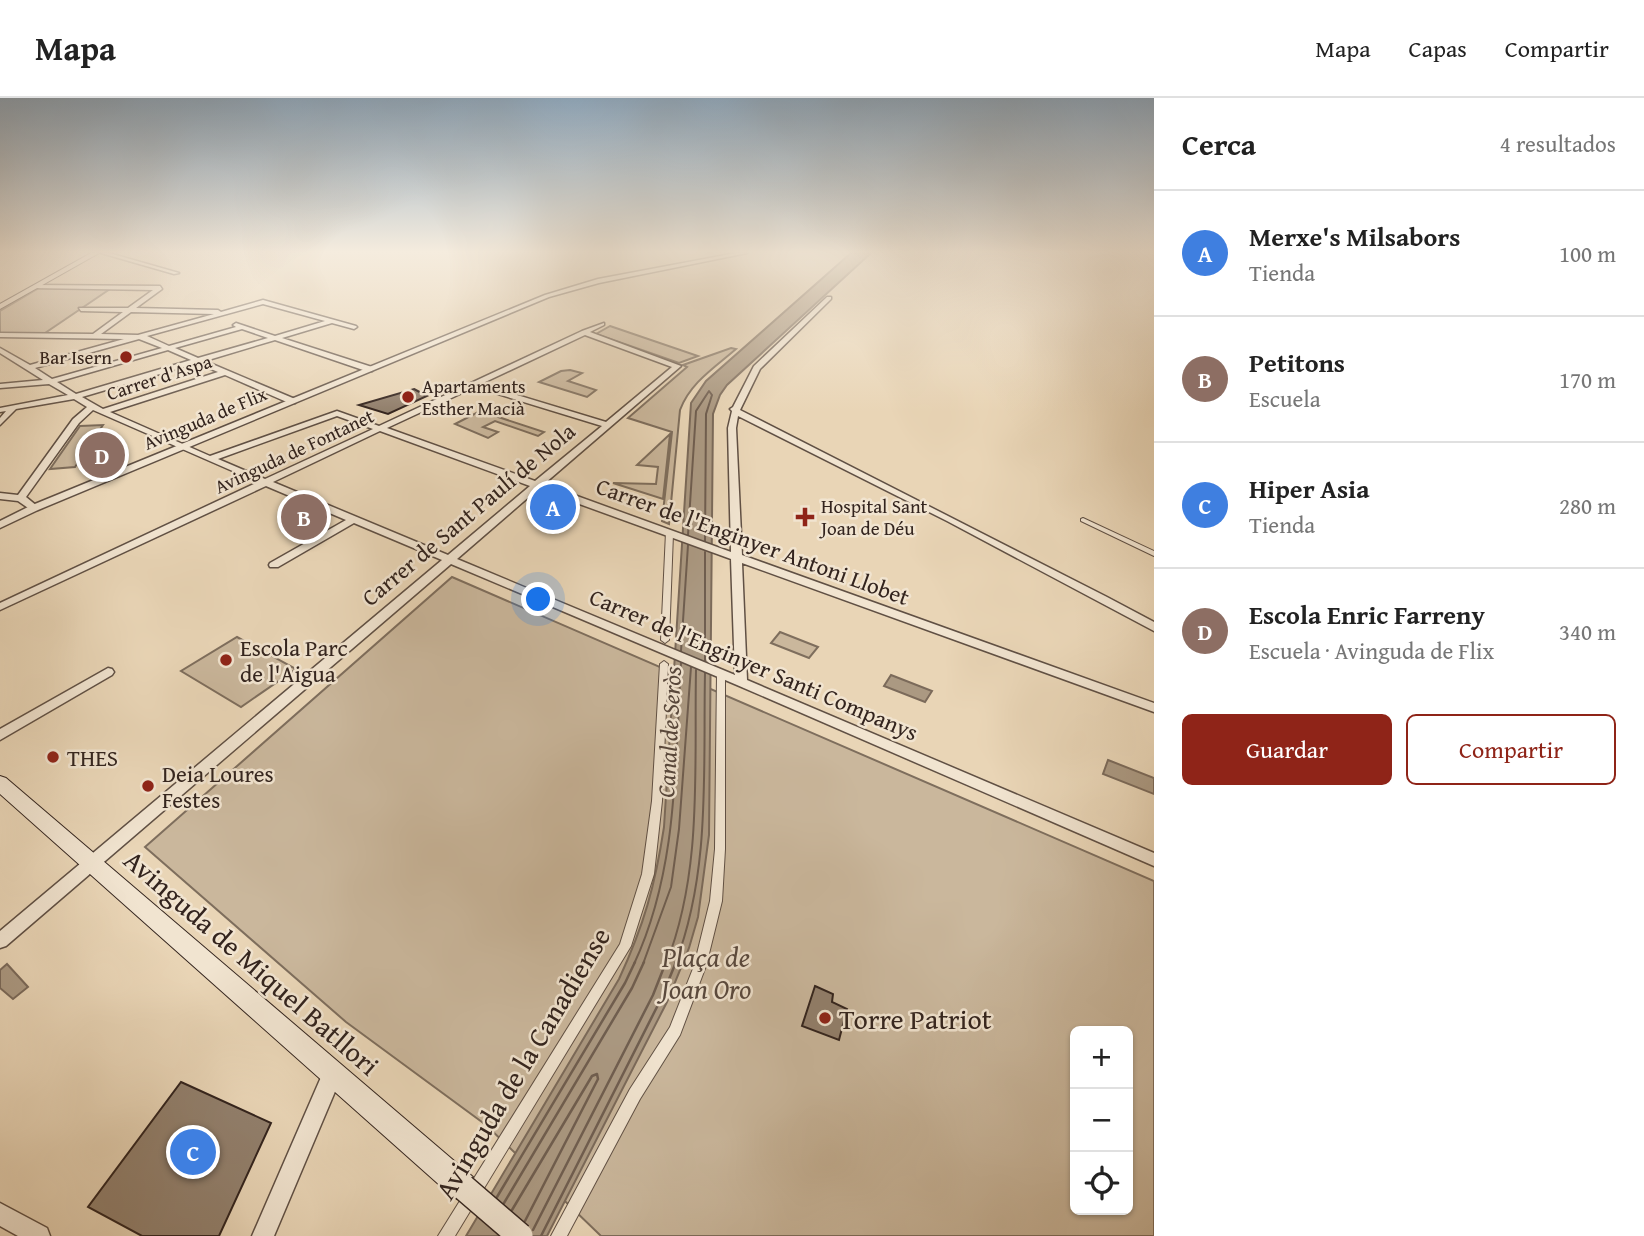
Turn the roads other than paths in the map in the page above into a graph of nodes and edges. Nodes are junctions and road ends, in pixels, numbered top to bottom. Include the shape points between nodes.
1 (136, 306) edge
2 (249, 306) edge
3 (278, 306) edge
4 (519, 306) edge
5 (821, 306) edge
6 (81, 309) dead end
7 (131, 310) junction
8 (229, 312) junction
9 (211, 318) junction
10 (332, 321) junction
11 (602, 324) dead end
12 (243, 327) junction
13 (354, 327) dead end
14 (584, 332) junction
15 (0, 335) edge
16 (95, 336) junction
17 (143, 337) junction
18 (276, 337) junction
19 (168, 348) junction
20 (0, 350) edge
21 (68, 357) junction
22 (20, 361) junction
23 (198, 361) junction
24 (0, 363) edge
25 (30, 367) junction
26 (369, 369) junction
27 (226, 373) junction
28 (52, 381) junction
29 (474, 384) junction
30 (0, 386) edge
31 (78, 396) junction
32 (292, 401) junction
33 (13, 407) junction
34 (92, 407) junction
35 (734, 409) junction
36 (0, 410) edge
37 (102, 411) junction
38 (0, 423) edge
39 (608, 425) junction
40 (762, 425) junction
41 (381, 429) junction
42 (732, 431) junction
43 (181, 447) junction
44 (210, 459) junction
45 (266, 484) junction
46 (536, 484) junction
47 (0, 496) edge
48 (22, 498) junction
49 (34, 508) junction
50 (353, 520) junction
51 (1083, 520) dead end
52 (0, 525) edge
53 (669, 534) junction
54 (713, 549) joint
55 (1154, 554) edge
56 (737, 558) junction
57 (448, 561) junction
58 (274, 565) dead end
59 (0, 607) edge
60 (1154, 627) edge
61 (664, 651) junction
62 (108, 672) dead end
63 (720, 674) junction
64 (741, 682) junction
65 (1154, 708) edge
66 (0, 735) edge
67 (0, 783) edge
68 (1154, 860) edge
69 (91, 862) junction
70 (0, 941) edge
71 (332, 1075) junction
72 (0, 1214) edge
73 (38, 1236) edge
74 (263, 1236) edge
75 (446, 1236) edge
76 (520, 1236) edge
77 (559, 1236) edge

1 - 7 street
2 - 8 street
3 - 10 street
4 - 26 street, Avinguda de Flix
5 - 35 street via 757,368
6 - 7 street
7 - 8 street
7 - 16 street
8 - 9 street
9 - 12 street
9 - 17 street
10 - 13 street
10 - 18 street
11 - 14 street, Avinguda de Fontanet
12 - 18 street
12 - 19 street
14 - 29 street, Avinguda de Fontanet
14 - 39 street, Carrer de Sant Paulí de Nola via 677,366
15 - 16 street
16 - 17 street
16 - 21 street
17 - 19 street
17 - 21 street
18 - 23 street
18 - 26 street
19 - 23 street
19 - 28 street
20 - 22 street
21 - 25 street
22 - 24 street
22 - 25 street
23 - 27 street
23 - 31 street
25 - 28 street
26 - 32 street, Avinguda de Flix
27 - 32 street
27 - 37 street, Carrer d'Aspa
28 - 30 street
28 - 31 street
29 - 39 street
29 - 41 street, Avinguda de Fontanet
31 - 33 street
31 - 34 street, Carrer de l'Enginyer Santi Companys
32 - 43 street, Avinguda de Flix
33 - 36 street
33 - 38 street
34 - 37 street, Carrer de l'Enginyer Santi Companys
34 - 48 street via 76,421
35 - 40 street
35 - 42 street
37 - 43 street, Carrer de l'Enginyer Santi Companys
39 - 46 street, Carrer de Sant Paulí de Nola
40 - 42 street via 740,425
40 - 60 street via 1025,556
41 - 44 street, Carrer de l'Enginyer Antoni Llobet via 338,413
41 - 45 street, Avinguda de Fontanet
41 - 46 street, Carrer de l'Enginyer Antoni Llobet
42 - 56 street
43 - 44 street, Carrer de l'Enginyer Santi Companys
43 - 49 street, Avinguda de Flix
44 - 45 street, Carrer de l'Enginyer Santi Companys
45 - 50 street, Carrer de l'Enginyer Santi Companys
45 - 59 street, Avinguda de Fontanet
46 - 53 street, Carrer de l'Enginyer Antoni Llobet
46 - 57 street, Carrer de Sant Paulí de Nola
47 - 48 street
48 - 49 street
49 - 52 street, Avinguda de Flix
50 - 57 street, Carrer de l'Enginyer Santi Companys
50 - 58 street
51 - 55 street
53 - 54 street, Carrer de l'Enginyer Antoni Llobet
53 - 61 street, Avinguda de la Canadiense
54 - 56 street, Carrer de l'Enginyer Antoni Llobet
56 - 64 street
56 - 65 street, Carrer de l'Enginyer Antoni Llobet
57 - 61 street, Carrer de l'Enginyer Santi Companys
57 - 69 street, Carrer de Sant Paulí de Nola
61 - 63 street, Carrer de l'Enginyer Santi Companys
61 - 75 street, Avinguda de la Canadiense via 657,801 648,874 625,946
62 - 66 street
63 - 64 street, Carrer de l'Enginyer Santi Companys
63 - 77 street via 716,901 700,966 675,1031 635,1094
64 - 68 street, Carrer de l'Enginyer Santi Companys
67 - 69 main road, Avinguda de Miquel Batllori
69 - 70 street, Carrer de Sant Paulí de Nola
69 - 71 main road, Avinguda de Miquel Batllori
71 - 74 street
71 - 76 main road, Avinguda de Miquel Batllori, bridge
72 - 73 street

